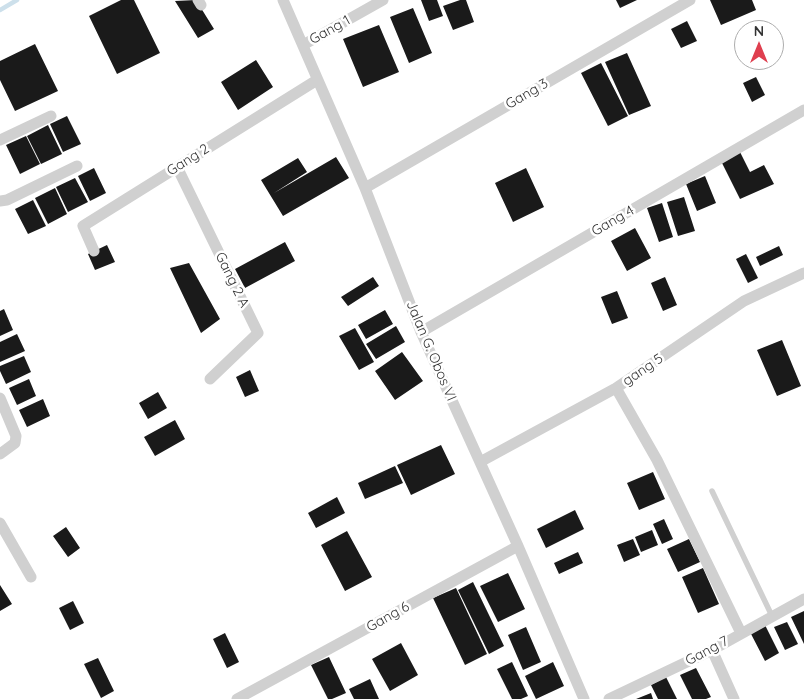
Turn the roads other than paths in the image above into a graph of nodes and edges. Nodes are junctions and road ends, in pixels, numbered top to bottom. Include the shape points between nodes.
1 (283, 0) edge
2 (383, 0) edge
3 (690, 0) edge
4 (303, 45) junction
5 (317, 80) junction
6 (804, 110) edge
7 (51, 116) dead end
8 (0, 140) edge
9 (77, 166) dead end
10 (177, 167) junction
11 (364, 188) junction
12 (0, 202) edge
13 (94, 251) dead end
14 (804, 273) edge
15 (422, 332) junction
16 (210, 379) dead end
17 (616, 388) junction
18 (0, 398) edge
19 (0, 454) edge
20 (480, 462) junction
21 (712, 491) dead end
22 (0, 523) edge
23 (518, 546) junction
24 (32, 578) dead end
25 (804, 599) edge
26 (772, 616) junction
27 (741, 633) junction
28 (712, 650) junction
29 (237, 699) edge
30 (584, 699) edge
31 (609, 699) edge
32 (734, 699) edge

1 - 4 street, Jalan G. Obos VI
2 - 4 street, Gang 1
3 - 11 street, Gang 3
4 - 5 street, Jalan G. Obos VI
5 - 10 street, Gang 2
5 - 11 street, Jalan G. Obos VI
6 - 15 street, Gang 4
7 - 8 street
9 - 12 street
10 - 13 street, Gang 2 via 83,226
10 - 16 street, Gang 2 A via 258,333
11 - 15 street, Jalan G. Obos VI
14 - 17 street, gang 5 via 744,301
15 - 20 street, Jalan G. Obos VI
17 - 20 street, gang 5
17 - 27 street via 657,460
18 - 19 street via 16,436 14,443
20 - 23 street, Jalan G. Obos VI
21 - 26 lane
22 - 24 street
23 - 29 street, Gang 6
23 - 30 street, Jalan G. Obos VI
25 - 26 street, Gang 7
26 - 27 street, Gang 7
27 - 28 street, Gang 7
28 - 31 street, Gang 7
28 - 32 street

